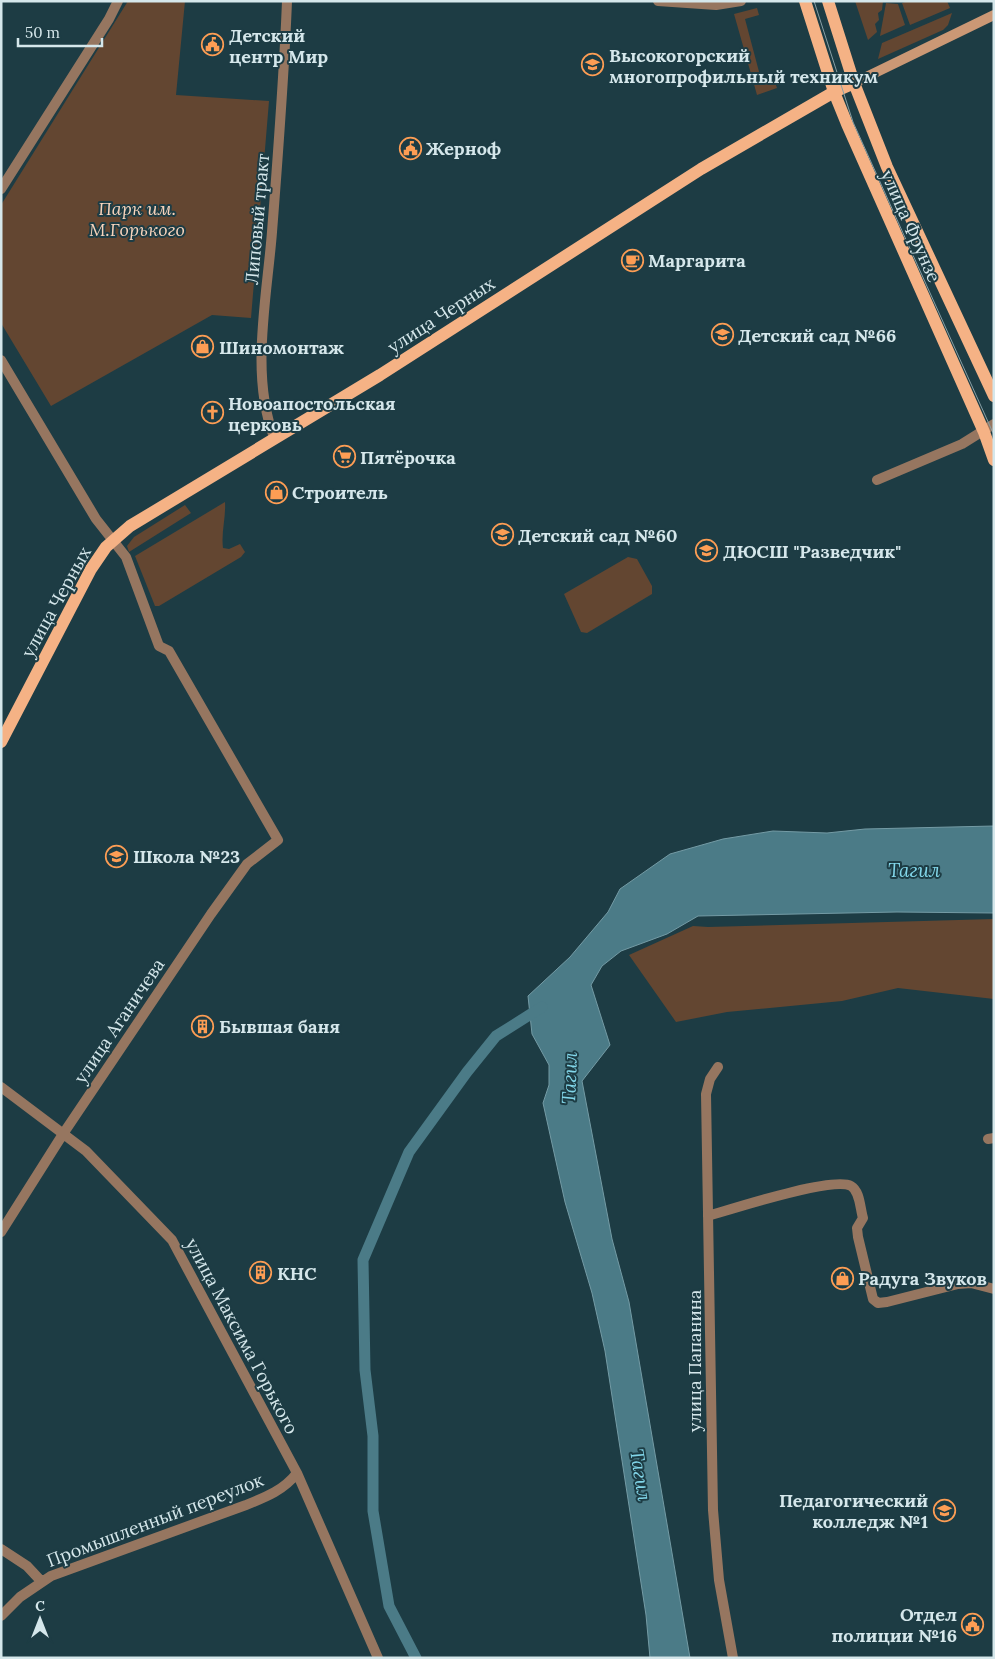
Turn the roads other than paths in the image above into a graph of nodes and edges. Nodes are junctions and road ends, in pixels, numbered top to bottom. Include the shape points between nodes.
1 (118, 1) edge
2 (287, 1) edge
3 (658, 1) edge
4 (741, 1) edge
5 (806, 1) edge
6 (828, 1) edge
7 (994, 16) edge
8 (854, 84) junction
9 (834, 92) junction
10 (1, 189) edge
11 (1, 360) edge
12 (994, 396) edge
13 (989, 428) edge
14 (274, 438) junction
15 (994, 460) edge
16 (878, 480) dead end
17 (113, 540) junction
18 (1, 742) edge
19 (718, 1067) dead end
20 (1, 1087) edge
21 (63, 1134) junction
22 (708, 1216) junction
23 (1, 1232) edge
24 (994, 1289) edge
25 (297, 1473) junction
26 (1, 1549) edge
27 (42, 1581) junction
28 (1, 1616) edge
29 (378, 1658) edge
30 (733, 1658) edge

1 - 10 street
2 - 14 street, Липовый тракт via 283,99 261,366 265,414
3 - 4 street via 716,5
5 - 9 main road, улица Фрунзе
6 - 8 main road, улица Фрунзе
7 - 8 street, улица Черных
8 - 9 main road, улица Черных
8 - 12 main road, улица Фрунзе via 887,167
9 - 13 main road, улица Фрунзе
9 - 14 main road, улица Черных via 701,169 380,375
11 - 17 street via 96,519
13 - 15 main road, улица Фрунзе
13 - 16 street via 962,444
14 - 17 main road, улица Черных via 130,526
17 - 18 main road, улица Черных via 91,569
17 - 21 street, улица Аганичева via 126,557 159,646 169,651 278,840 247,864
19 - 22 street, улица Папанина via 706,1094
20 - 21 street, улица Максима Горького
21 - 23 street, улица Аганичева
21 - 25 street, улица Максима Горького via 86,1151 172,1240
22 - 24 street via 834,1183 851,1186 857,1192 863,1218 857,1228 858,1238 873,1300 887,1302 958,1284 971,1283
22 - 30 street, улица Папанина via 713,1510 719,1580
25 - 27 street, Промышленный переулок via 278,1491 246,1505 94,1558
25 - 29 street, улица Максима Горького
26 - 27 street via 27,1566
27 - 28 street, Промышленный переулок

